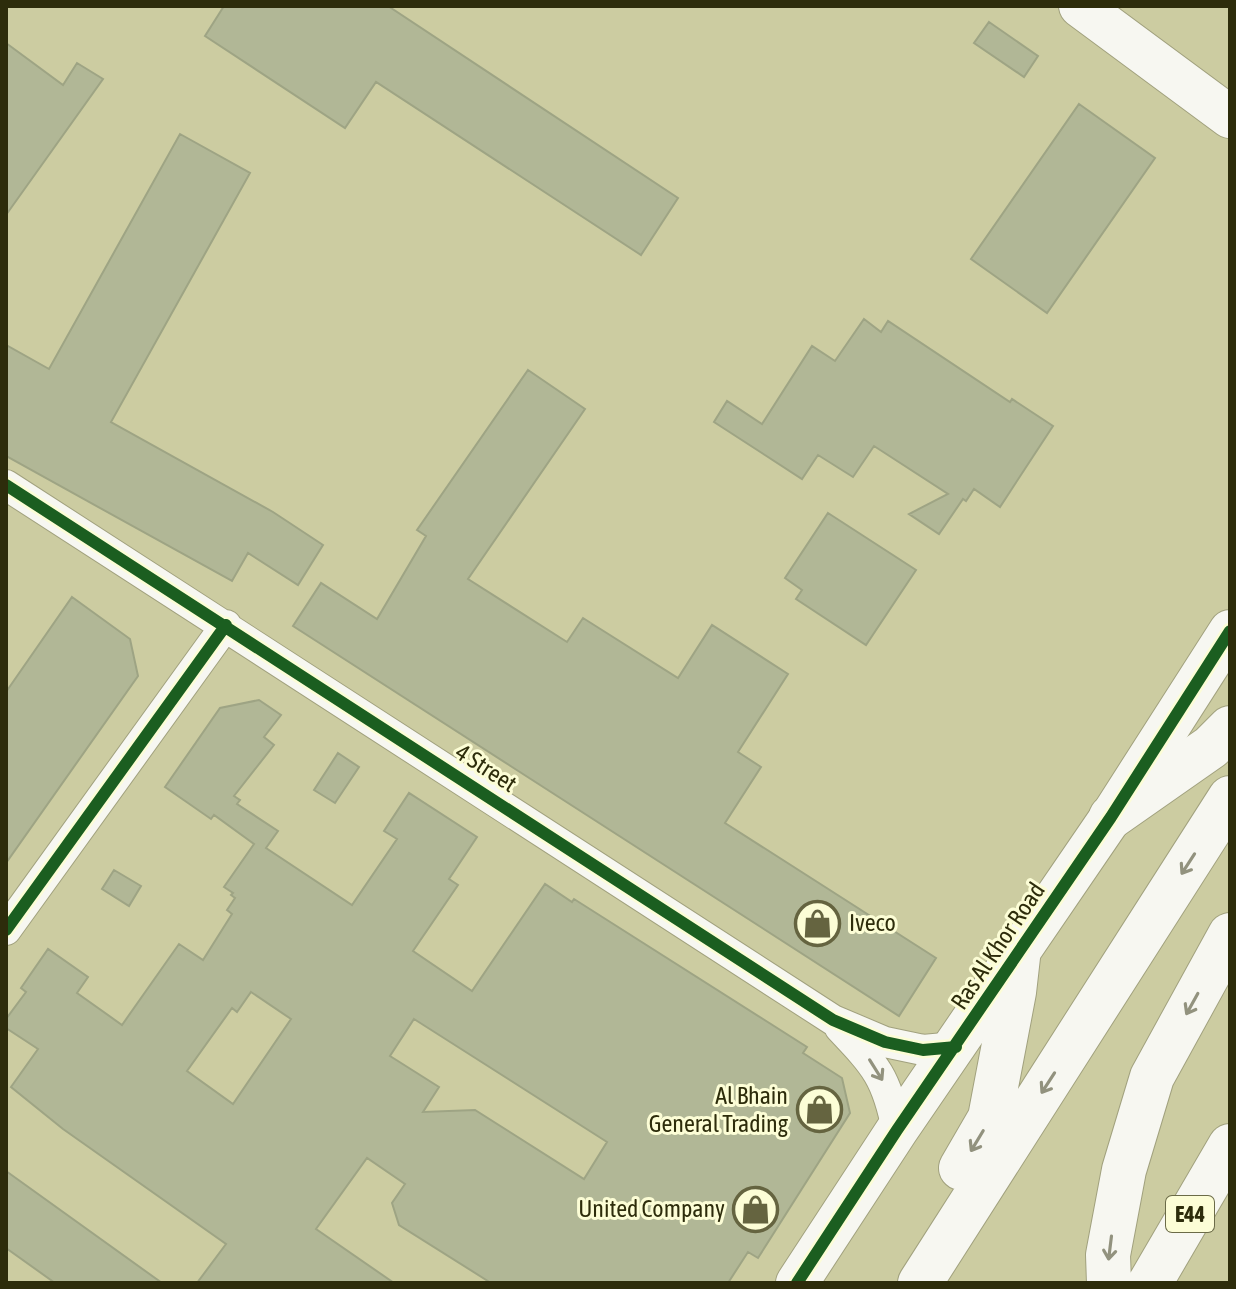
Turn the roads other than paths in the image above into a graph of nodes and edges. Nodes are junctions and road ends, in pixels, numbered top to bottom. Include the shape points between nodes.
1 (1080, 6) edge
2 (1230, 117) edge
3 (6, 485) edge
4 (226, 625) junction
5 (1230, 631) edge
6 (1230, 728) edge
7 (1230, 798) edge
8 (1111, 817) junction
9 (6, 930) edge
10 (1230, 935) edge
11 (1018, 957) junction
12 (833, 1020) junction
13 (956, 1047) junction
14 (897, 1130) junction
15 (1230, 1146) edge
16 (797, 1283) edge
17 (919, 1283) edge
18 (1109, 1283) edge
19 (1150, 1283) edge

1 - 2 street
3 - 4 street, 4 Street
4 - 9 street
4 - 12 street, 4 Street
5 - 8 street, Ras Al Khor Road
6 - 8 highway
7 -> 17 highway
8 - 11 street, Ras Al Khor Road
10 -> 18 highway via 1152,1077 1124,1170 1108,1255
11 - 13 street, Ras Al Khor Road
11 -> 17 highway via 990,1118 935,1212
12 - 13 street, 4 Street via 885,1042 923,1050
12 -> 14 street, 4 Street via 873,1063 890,1095
13 - 14 street, Ras Al Khor Road
14 - 16 street, Ras Al Khor Road
15 - 19 highway, E44

